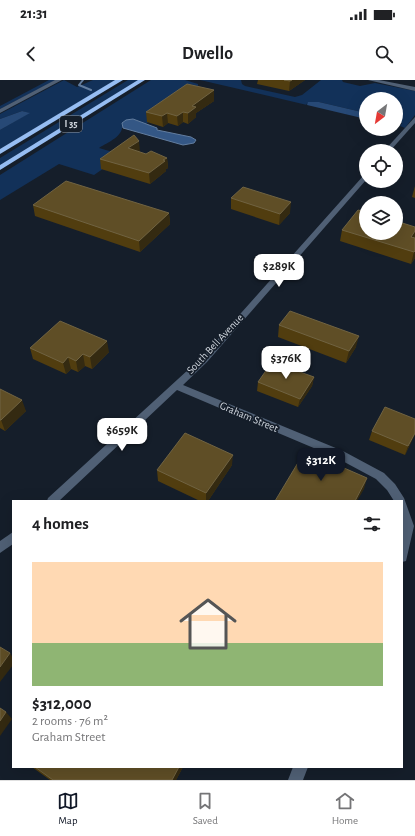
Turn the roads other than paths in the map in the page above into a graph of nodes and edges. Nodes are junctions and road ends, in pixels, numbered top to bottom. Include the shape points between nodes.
1 (59, 80) edge
2 (120, 80) edge
3 (142, 80) edge
4 (371, 80) edge
5 (415, 89) edge
6 (0, 111) edge
7 (415, 119) edge
8 (393, 144) edge
9 (0, 152) edge
10 (0, 168) edge
11 (359, 184) edge
12 (176, 386) junction
13 (53, 500) edge
14 (399, 500) edge
15 (403, 509) edge
16 (12, 538) edge
17 (0, 548) edge
18 (403, 552) edge
19 (301, 768) edge
20 (295, 780) edge

1 - 6 street
2 - 9 highway, I 35
3 - 10 highway, I 35
4 - 5 street
7 - 8 street
11 - 12 street, South Bell Avenue via 204,360
12 - 13 street, South Bell Avenue
12 - 14 street, Graham Street via 339,454 380,476
15 - 18 street via 408,526
16 - 17 street
19 - 20 street

